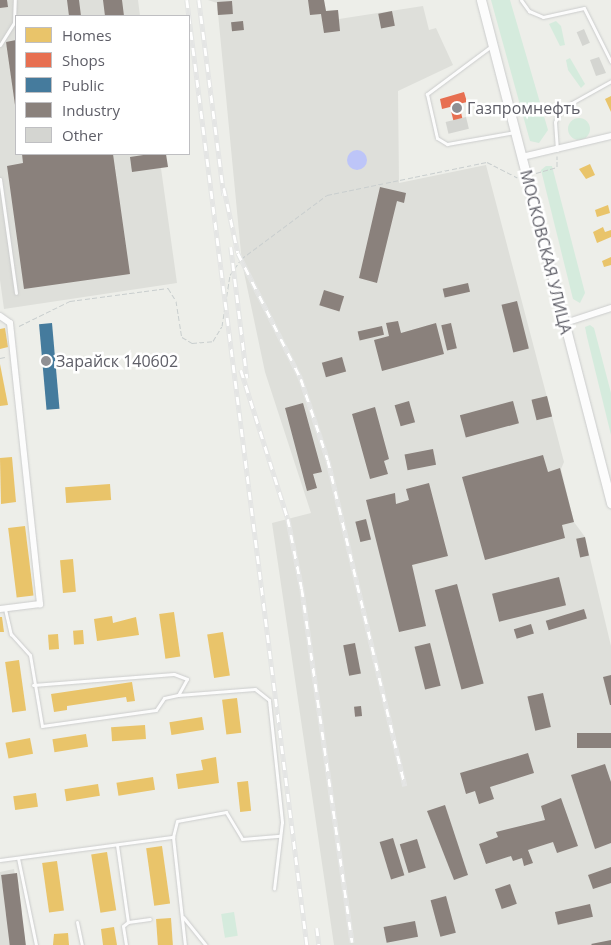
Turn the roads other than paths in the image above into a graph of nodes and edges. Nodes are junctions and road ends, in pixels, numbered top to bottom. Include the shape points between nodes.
1 (15, 0) edge
2 (481, 0) edge
3 (521, 0) edge
4 (0, 44) edge
5 (493, 45) junction
6 (611, 62) edge
7 (611, 81) edge
8 (516, 132) junction
9 (611, 136) edge
10 (558, 150) junction
11 (522, 157) junction
12 (0, 179) edge
13 (16, 293) dead end
14 (611, 308) edge
15 (0, 316) edge
16 (565, 323) junction
17 (609, 485) edge
18 (611, 503) edge
19 (2, 608) edge
20 (33, 685) junction
21 (178, 695) junction
22 (280, 836) junction
23 (173, 837) junction
24 (118, 845) junction
25 (18, 858) junction
26 (0, 860) edge
27 (274, 889) dead end
28 (181, 915) junction
29 (150, 919) dead end
30 (77, 922) dead end
31 (128, 922) junction
32 (36, 945) edge
33 (82, 945) edge
34 (126, 945) edge
35 (185, 945) edge
36 (206, 945) edge

1 - 4 lane via 14,23
2 - 5 main road, МОСКОВСКАЯ УЛИЦА
3 - 6 lane via 529,11 543,17 584,8
5 - 8 main road, МОСКОВСКАЯ УЛИЦА
5 - 8 lane via 427,94 437,138 447,144
7 - 10 lane via 561,109 555,122
8 - 11 main road, МОСКОВСКАЯ УЛИЦА
9 - 10 street
10 - 11 street
11 - 16 main road, МОСКОВСКАЯ УЛИЦА
12 - 13 lane
14 - 16 street
15 - 19 street via 10,326 40,604
16 - 17 main road, МОСКОВСКАЯ УЛИЦА
17 - 18 main road, МОСКОВСКАЯ УЛИЦА
19 - 20 lane via 11,634 30,655
20 - 21 lane via 73,685 174,674 186,679
20 - 21 lane via 42,726 156,710 164,698
21 - 22 lane via 254,689 269,700
22 - 23 lane via 242,839 226,812 177,821
22 - 27 lane
23 - 24 lane
23 - 28 lane
24 - 25 lane
24 - 31 lane
25 - 26 lane
25 - 32 lane
28 - 35 lane
28 - 36 lane
29 - 31 lane
30 - 33 lane
31 - 34 lane via 123,926

